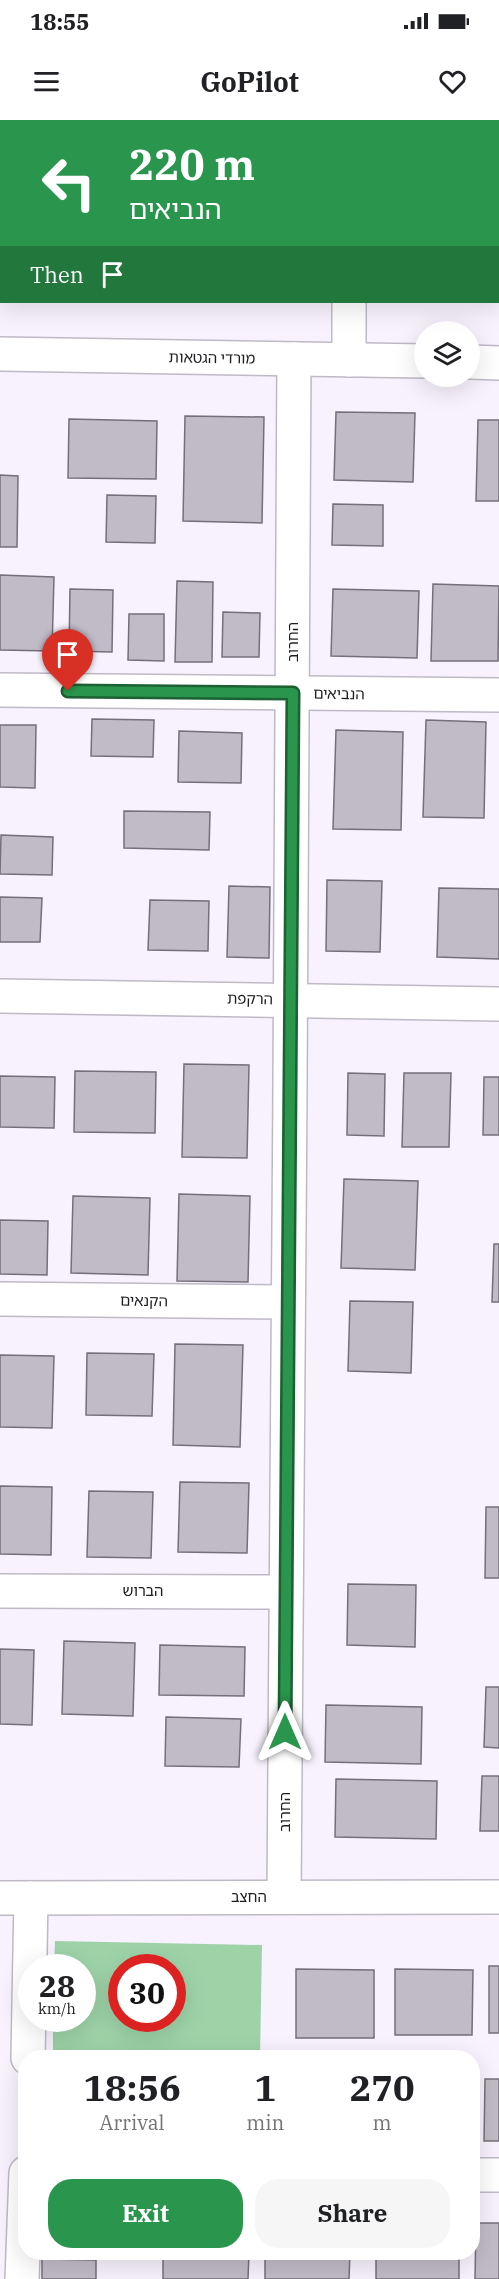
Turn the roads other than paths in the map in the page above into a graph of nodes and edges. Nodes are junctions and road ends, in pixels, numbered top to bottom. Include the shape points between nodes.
1 (349, 303) edge
2 (0, 354) edge
3 (294, 359) junction
4 (350, 360) junction
5 (414, 361) edge
6 (480, 362) edge
7 (499, 363) edge
8 (0, 690) edge
9 (293, 693) junction
10 (499, 695) edge
11 (0, 996) edge
12 (292, 999) junction
13 (499, 1004) edge
14 (0, 1299) edge
15 (287, 1302) junction
16 (0, 1591) edge
17 (286, 1592) junction
18 (284, 1897) junction
19 (499, 1897) edge
20 (16, 1898) edge
21 (27, 2050) edge
22 (0, 2166) edge
23 (18, 2167) edge
24 (480, 2175) edge
25 (499, 2175) edge
26 (23, 2260) edge
27 (22, 2279) edge

1 - 4 street
2 - 3 street, מורדי הגטאות
3 - 4 street, מורדי הגטאות
3 - 9 street, החרוב
4 - 5 street, מורדי הגטאות
6 - 7 street
8 - 9 street, הנביאים
9 - 10 street, הנביאים
9 - 12 street, החרוב
11 - 12 street, הרקפת
12 - 13 street, הרקפת
12 - 15 street, החרוב
14 - 15 street, הקנאים
15 - 17 street, החרוב
16 - 17 street, הברוש
17 - 18 street, החרוב
18 - 19 street, החצב
18 - 20 street, החצב
20 - 21 street
22 - 23 street
24 - 25 street
26 - 27 street

